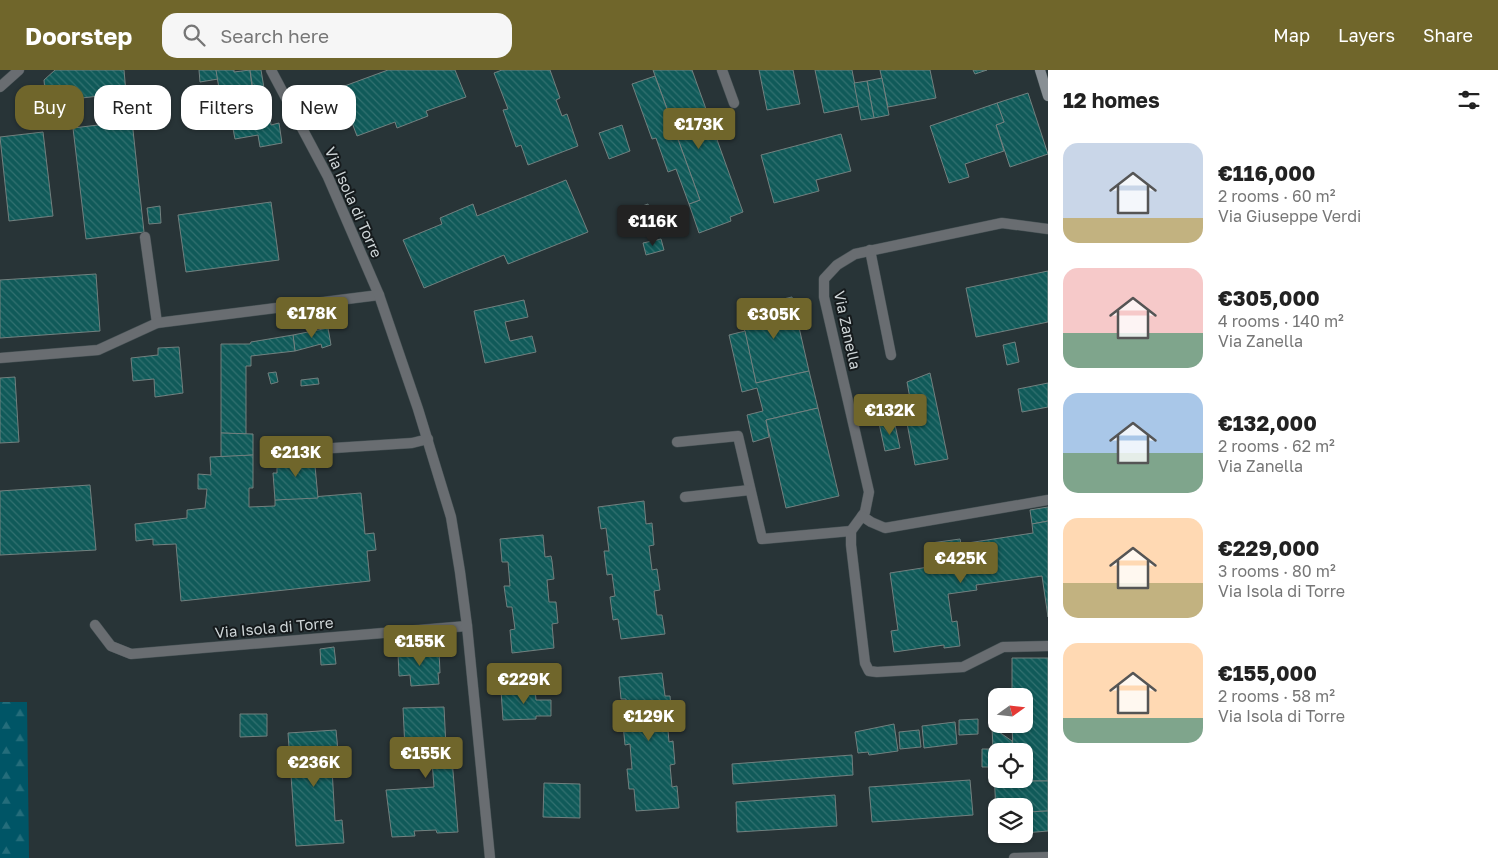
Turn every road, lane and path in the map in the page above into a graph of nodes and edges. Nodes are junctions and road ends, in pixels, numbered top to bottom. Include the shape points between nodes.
1 (19, 70) edge
2 (271, 70) edge
3 (722, 70) edge
4 (1040, 70) edge
5 (0, 87) edge
6 (1048, 96) edge
7 (734, 103) dead end
8 (1048, 229) edge
9 (145, 237) dead end
10 (870, 250) junction
11 (379, 295) junction
12 (157, 323) junction
13 (891, 355) dead end
14 (0, 358) edge
15 (428, 439) junction
16 (677, 442) dead end
17 (271, 452) dead end
18 (750, 490) junction
19 (685, 497) dead end
20 (1048, 500) edge
21 (862, 516) junction
22 (851, 531) junction
23 (95, 625) dead end
24 (467, 626) junction
25 (1048, 646) edge
26 (1048, 857) edge
27 (490, 858) edge
28 (1014, 858) edge

1 - 5 street
2 - 11 street, Via Isola di Torre via 328,177
3 - 7 street
4 - 6 main road
8 - 10 street, Via Zanella via 1002,223
9 - 12 street
10 - 13 street
10 - 21 street, Via Zanella via 855,254 837,265 824,279 824,297 869,492
11 - 12 street
11 - 15 street, Via Isola di Torre
12 - 14 street via 98,350
15 - 17 street via 412,443
15 - 24 street, Via Isola di Torre via 451,518
16 - 18 street via 738,436
18 - 19 street
18 - 22 street via 762,539
20 - 21 street via 885,528
21 - 22 street, Via Zanella
22 - 25 street via 865,663 869,671 963,667 1003,647
23 - 24 street, Via Isola di Torre via 111,646 131,654
24 - 27 street, Via Isola di Torre
26 - 28 street

